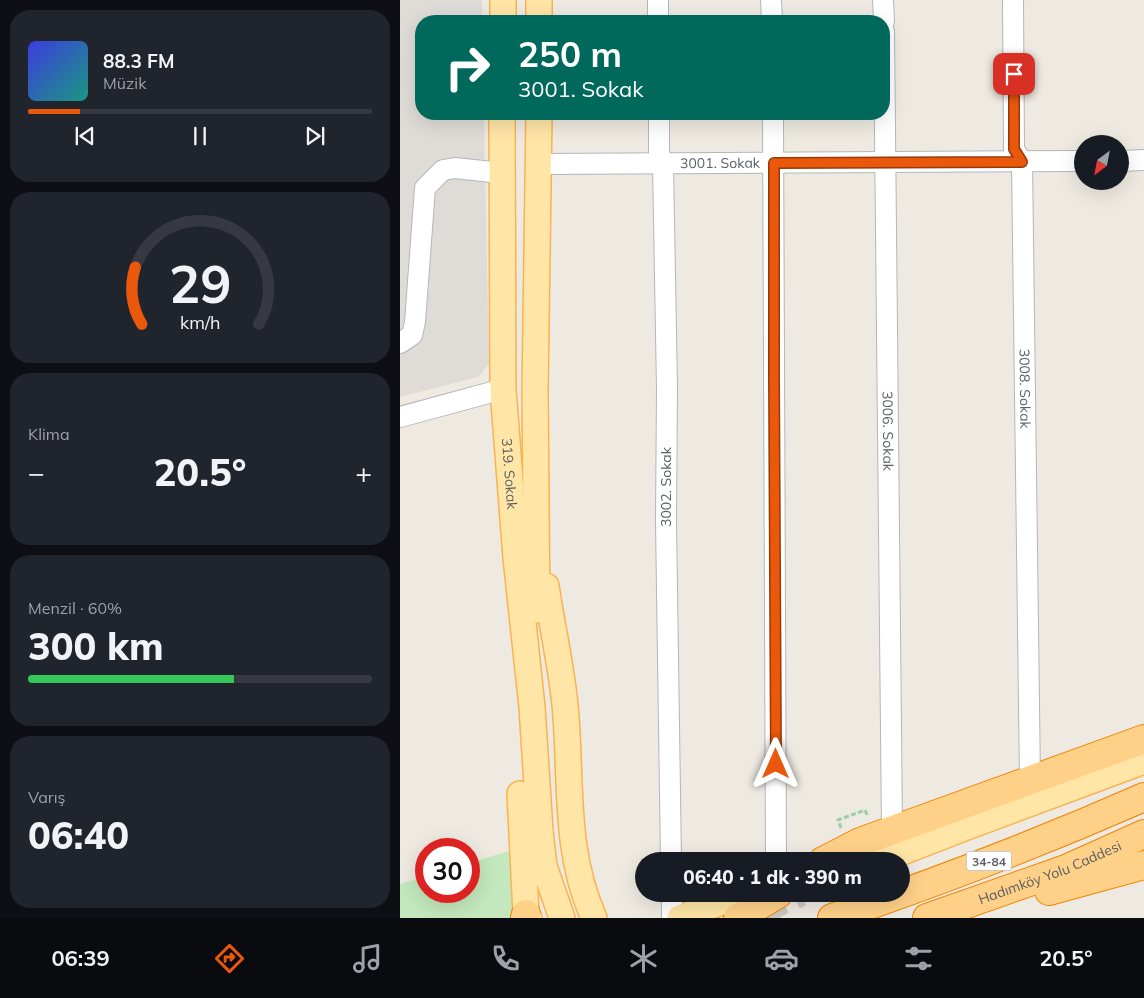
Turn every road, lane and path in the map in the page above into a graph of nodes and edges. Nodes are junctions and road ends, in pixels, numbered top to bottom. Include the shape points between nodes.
1 (503, 0) edge
2 (539, 0) edge
3 (658, 0) edge
4 (771, 0) edge
5 (883, 0) edge
6 (1013, 0) edge
7 (503, 15) edge
8 (539, 15) edge
9 (658, 15) edge
10 (772, 15) edge
11 (884, 15) edge
12 (502, 120) edge
13 (539, 120) edge
14 (658, 120) edge
15 (773, 120) edge
16 (885, 120) edge
17 (1144, 160) edge
18 (1074, 161) edge
19 (1129, 161) edge
20 (886, 162) junction
21 (1022, 162) junction
22 (774, 163) junction
23 (539, 164) junction
24 (663, 164) junction
25 (501, 173) junction
26 (400, 343) edge
27 (503, 389) junction
28 (400, 417) edge
29 (537, 523) junction
30 (516, 558) junction
31 (1144, 739) edge
32 (1144, 761) edge
33 (1030, 781) junction
34 (1144, 797) edge
35 (838, 820) dead end
36 (860, 820) dead end
37 (892, 830) junction
38 (547, 831) junction
39 (1144, 834) edge
40 (671, 852) edge
41 (776, 852) edge
42 (840, 852) edge
43 (902, 852) edge
44 (1144, 865) edge
45 (672, 902) edge
46 (721, 902) edge
47 (765, 902) edge
48 (970, 902) junction
49 (527, 917) edge
50 (562, 918) edge
51 (577, 918) edge
52 (594, 918) edge
53 (672, 918) edge
54 (680, 918) edge
55 (738, 918) edge
56 (832, 918) edge
57 (927, 918) edge

1 - 7 main road
2 - 8 main road
3 - 9 street
4 - 10 street
5 - 11 street
6 - 21 street, 3008. Sokak via 1014,149
12 - 25 main road, 319. Sokak
13 - 23 main road, 319. Sokak
14 - 24 street, 3002. Sokak via 659,153
15 - 22 street
16 - 20 street, 3006. Sokak
17 - 19 street
18 - 21 street, 3001. Sokak
20 - 21 street, 3001. Sokak
20 - 22 street, 3001. Sokak
20 - 37 street, 3006. Sokak
21 - 33 street, 3008. Sokak
22 - 24 street, 3001. Sokak
22 - 41 street
23 - 24 street, 3001. Sokak
23 - 29 main road, 319. Sokak via 535,391
24 - 40 street, 3002. Sokak
25 - 26 street via 455,168 443,170 425,188 415,322 412,335
25 - 27 main road, 319. Sokak
27 - 28 street
27 - 30 main road, 319. Sokak
29 - 38 main road, 319. Sokak via 536,591
29 - 52 main road via 565,707 572,842 580,882
30 - 38 main road, 319. Sokak
30 - 49 main road via 509,606
31 - 33 highway
32 - 43 main road
33 - 37 highway
34 - 56 highway, 34-84 via 1070,830
35 - 36 path via 865,810 868,817
37 - 42 highway
38 - 50 main road via 544,866
38 - 51 main road
39 - 48 highway, Hadımköy Yolu Caddesi / 34-84 via 1058,872
44 - 48 highway via 1014,899
45 - 53 street
46 - 54 main road
47 - 55 highway
48 - 57 highway, Hadımköy Yolu Caddesi / 34-84

